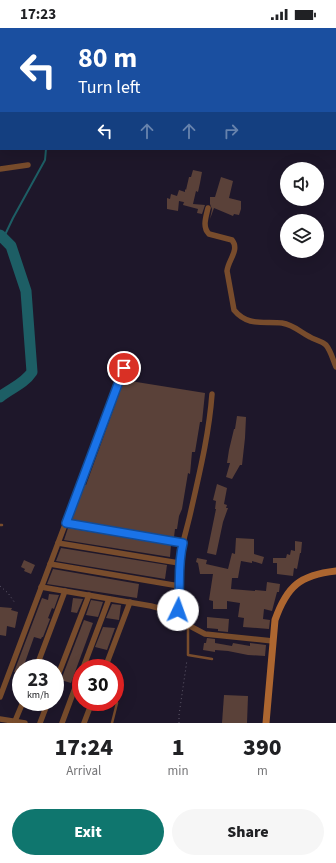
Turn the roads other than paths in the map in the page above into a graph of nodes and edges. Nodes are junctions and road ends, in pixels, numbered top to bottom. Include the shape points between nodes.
1 (28, 165) dead end
2 (0, 169) edge
3 (208, 208) dead end
4 (124, 368) dead end
5 (336, 368) edge
6 (212, 394) dead end
7 (66, 523) junction
8 (58, 542) junction
9 (183, 543) junction
10 (179, 563) junction
11 (50, 564) junction
12 (336, 571) edge
13 (179, 586) junction
14 (41, 587) junction
15 (65, 591) junction
16 (88, 595) junction
17 (109, 599) junction
18 (130, 602) junction
19 (176, 617) junction
20 (188, 625) junction
21 (273, 641) junction
22 (39, 659) edge
23 (64, 659) edge
24 (86, 659) edge
25 (108, 659) edge
26 (212, 659) dead end
27 (72, 696) edge
28 (0, 697) edge
29 (19, 711) edge
30 (45, 711) edge
31 (89, 711) edge
32 (115, 711) edge
33 (0, 719) edge
34 (15, 721) junction
35 (25, 723) edge
36 (40, 723) edge
37 (62, 723) edge
38 (84, 723) edge
39 (112, 723) edge
40 (266, 723) edge

1 - 2 street
3 - 5 street via 204,227 206,231 232,240 236,247 227,271 232,304 238,314 257,323 295,326 326,345
4 - 7 street
6 - 9 street via 206,445
7 - 8 street
7 - 9 street
8 - 10 street
8 - 11 street
9 - 10 street
10 - 13 street
11 - 13 street
11 - 14 street
12 - 21 street via 308,576 287,594 275,620
13 - 19 street via 180,598
14 - 15 street
14 - 28 street
15 - 16 street
15 - 22 street
16 - 17 street
16 - 23 street
17 - 18 street
17 - 24 street
18 - 19 street via 162,609
18 - 25 street
19 - 20 street
20 - 21 street via 205,634
20 - 26 lane via 188,655
21 - 40 street
27 - 37 street
29 - 34 street
30 - 36 street
31 - 38 street
32 - 39 lane
33 - 34 street
34 - 35 street

